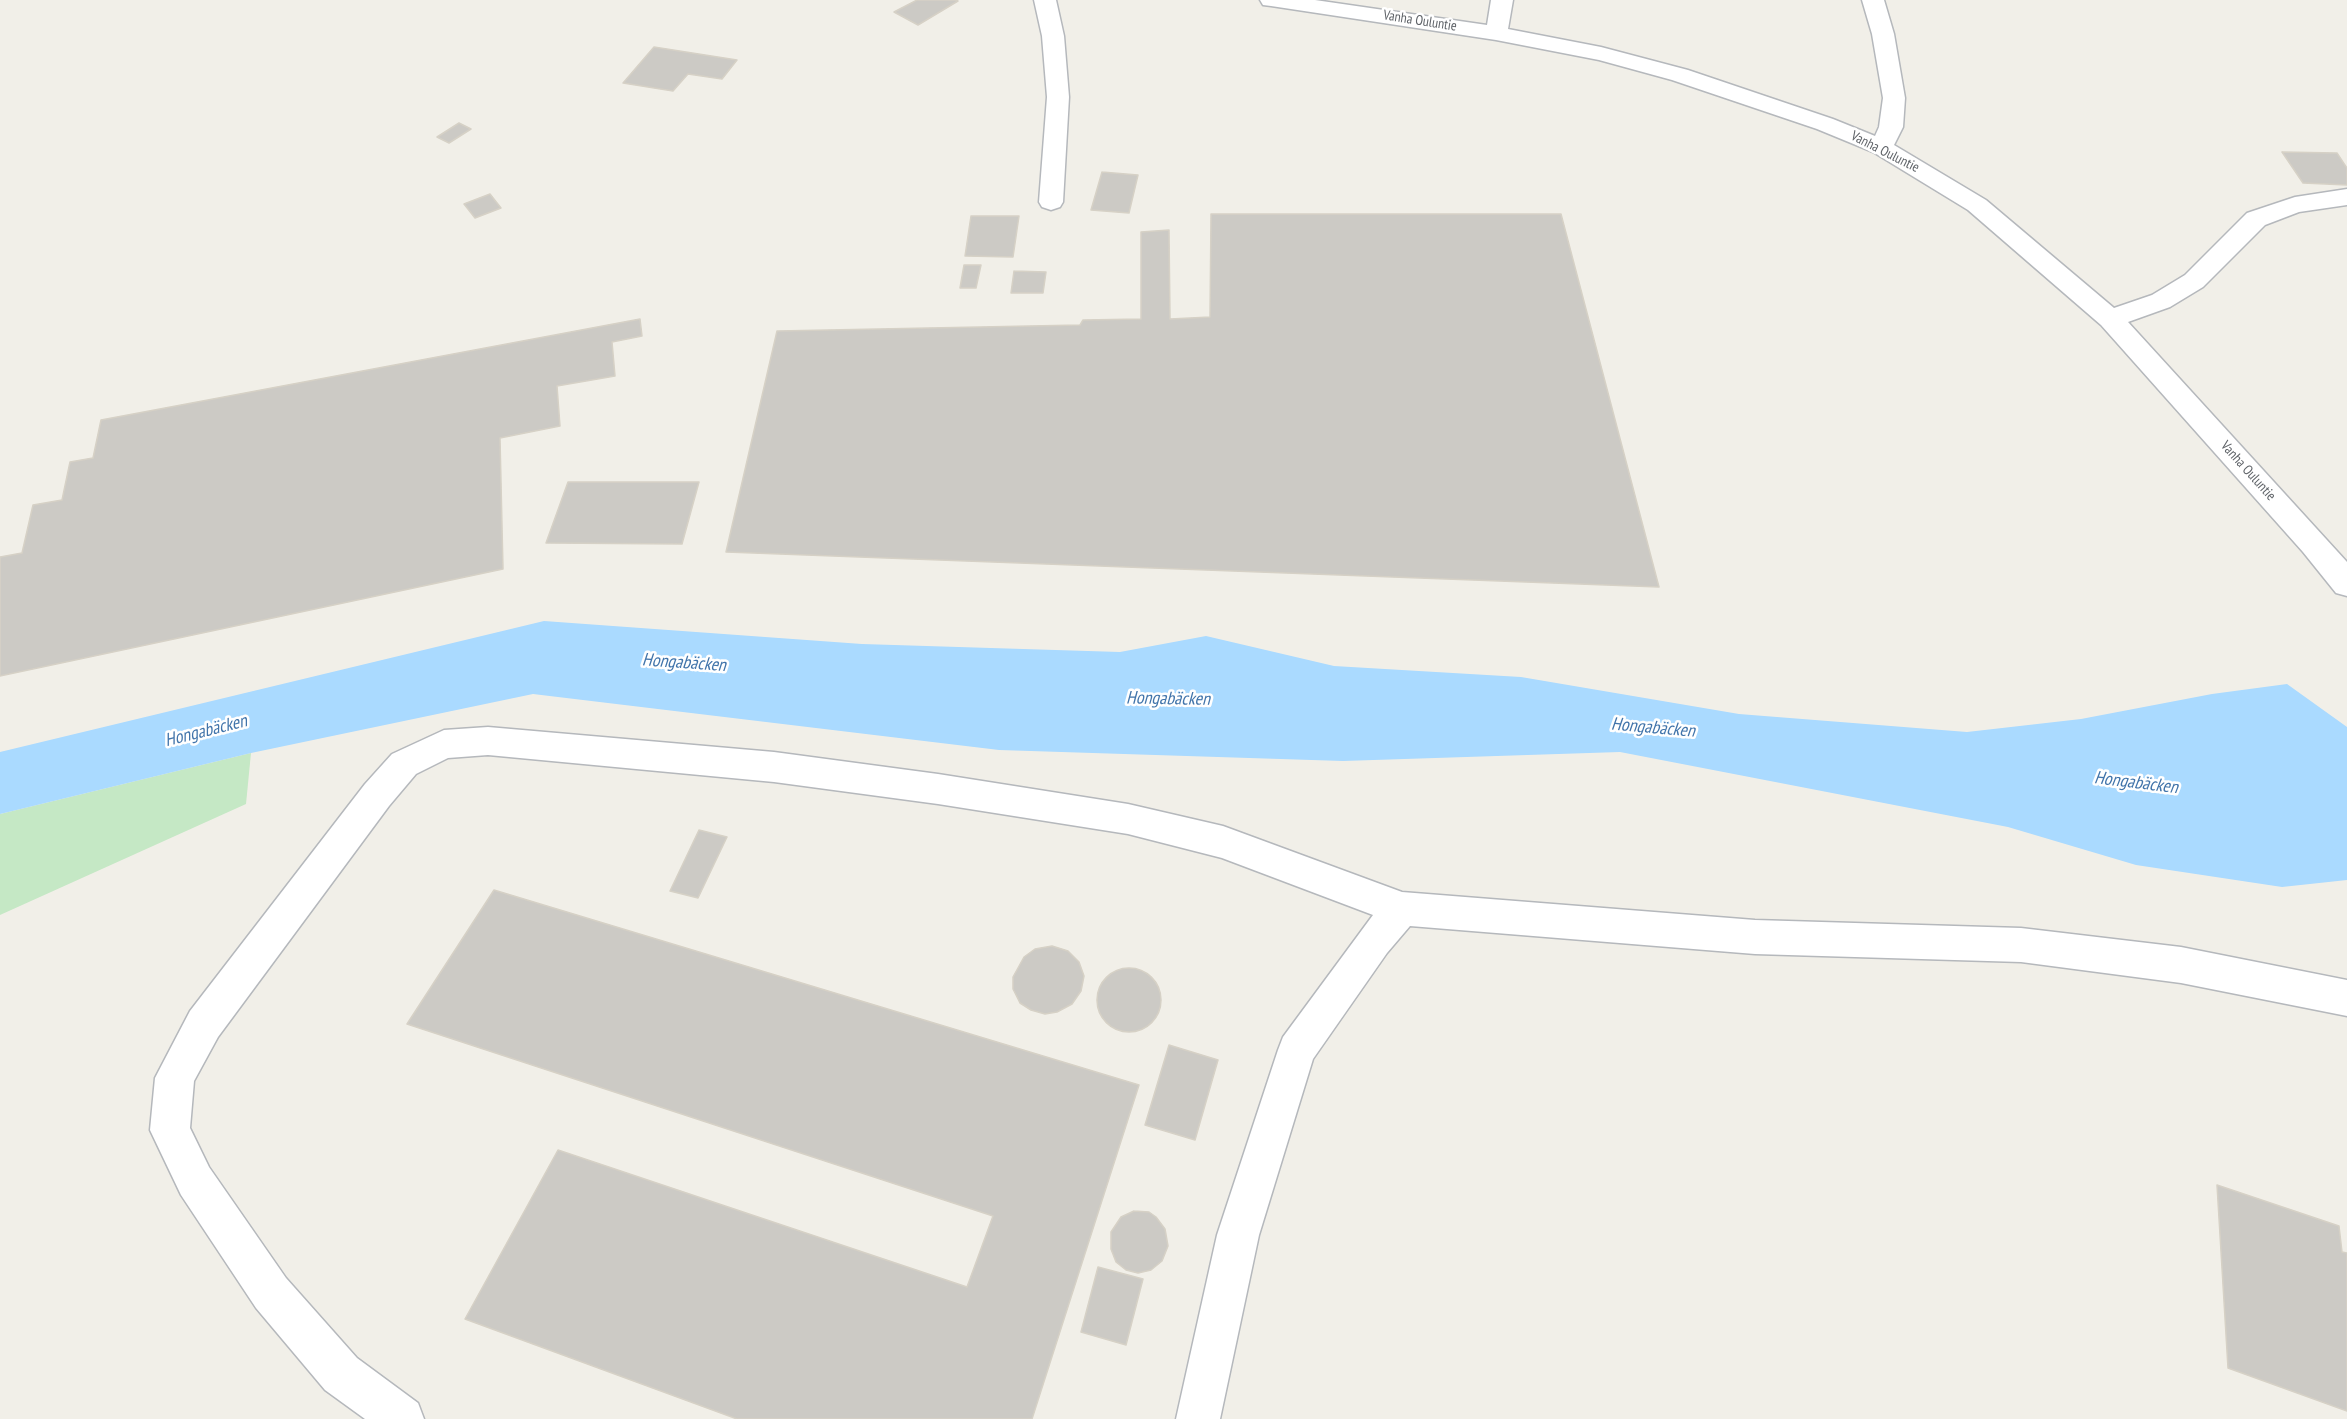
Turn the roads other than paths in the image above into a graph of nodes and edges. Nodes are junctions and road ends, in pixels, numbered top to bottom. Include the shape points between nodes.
1 (1045, 0) edge
2 (1270, 0) edge
3 (1502, 0) edge
4 (1873, 0) edge
5 (1496, 33) junction
6 (1881, 147) junction
7 (2347, 197) edge
8 (1050, 202) dead end
9 (2110, 319) junction
10 (2347, 584) edge
11 (1402, 909) junction
12 (2347, 998) edge
13 (402, 1419) edge
14 (1198, 1419) edge

1 - 8 street via 1053,36 1058,97
2 - 5 street, Vanha Ouluntie
3 - 5 street
4 - 6 street via 1894,98 1891,127
5 - 6 street, Vanha Ouluntie via 1680,75
6 - 9 street, Vanha Ouluntie via 1977,206
7 - 9 street via 2295,205 2256,219 2194,281 2160,301
9 - 10 street, Vanha Ouluntie
11 - 12 street via 1755,937 2021,945 2181,965
11 - 13 street via 1223,842 1128,819 950,791 774,767 488,741 444,744 404,764 204,1024 175,1078 170,1130 195,1181 271,1293 341,1374
11 - 14 street via 1374,941 1297,1050 1238,1235

